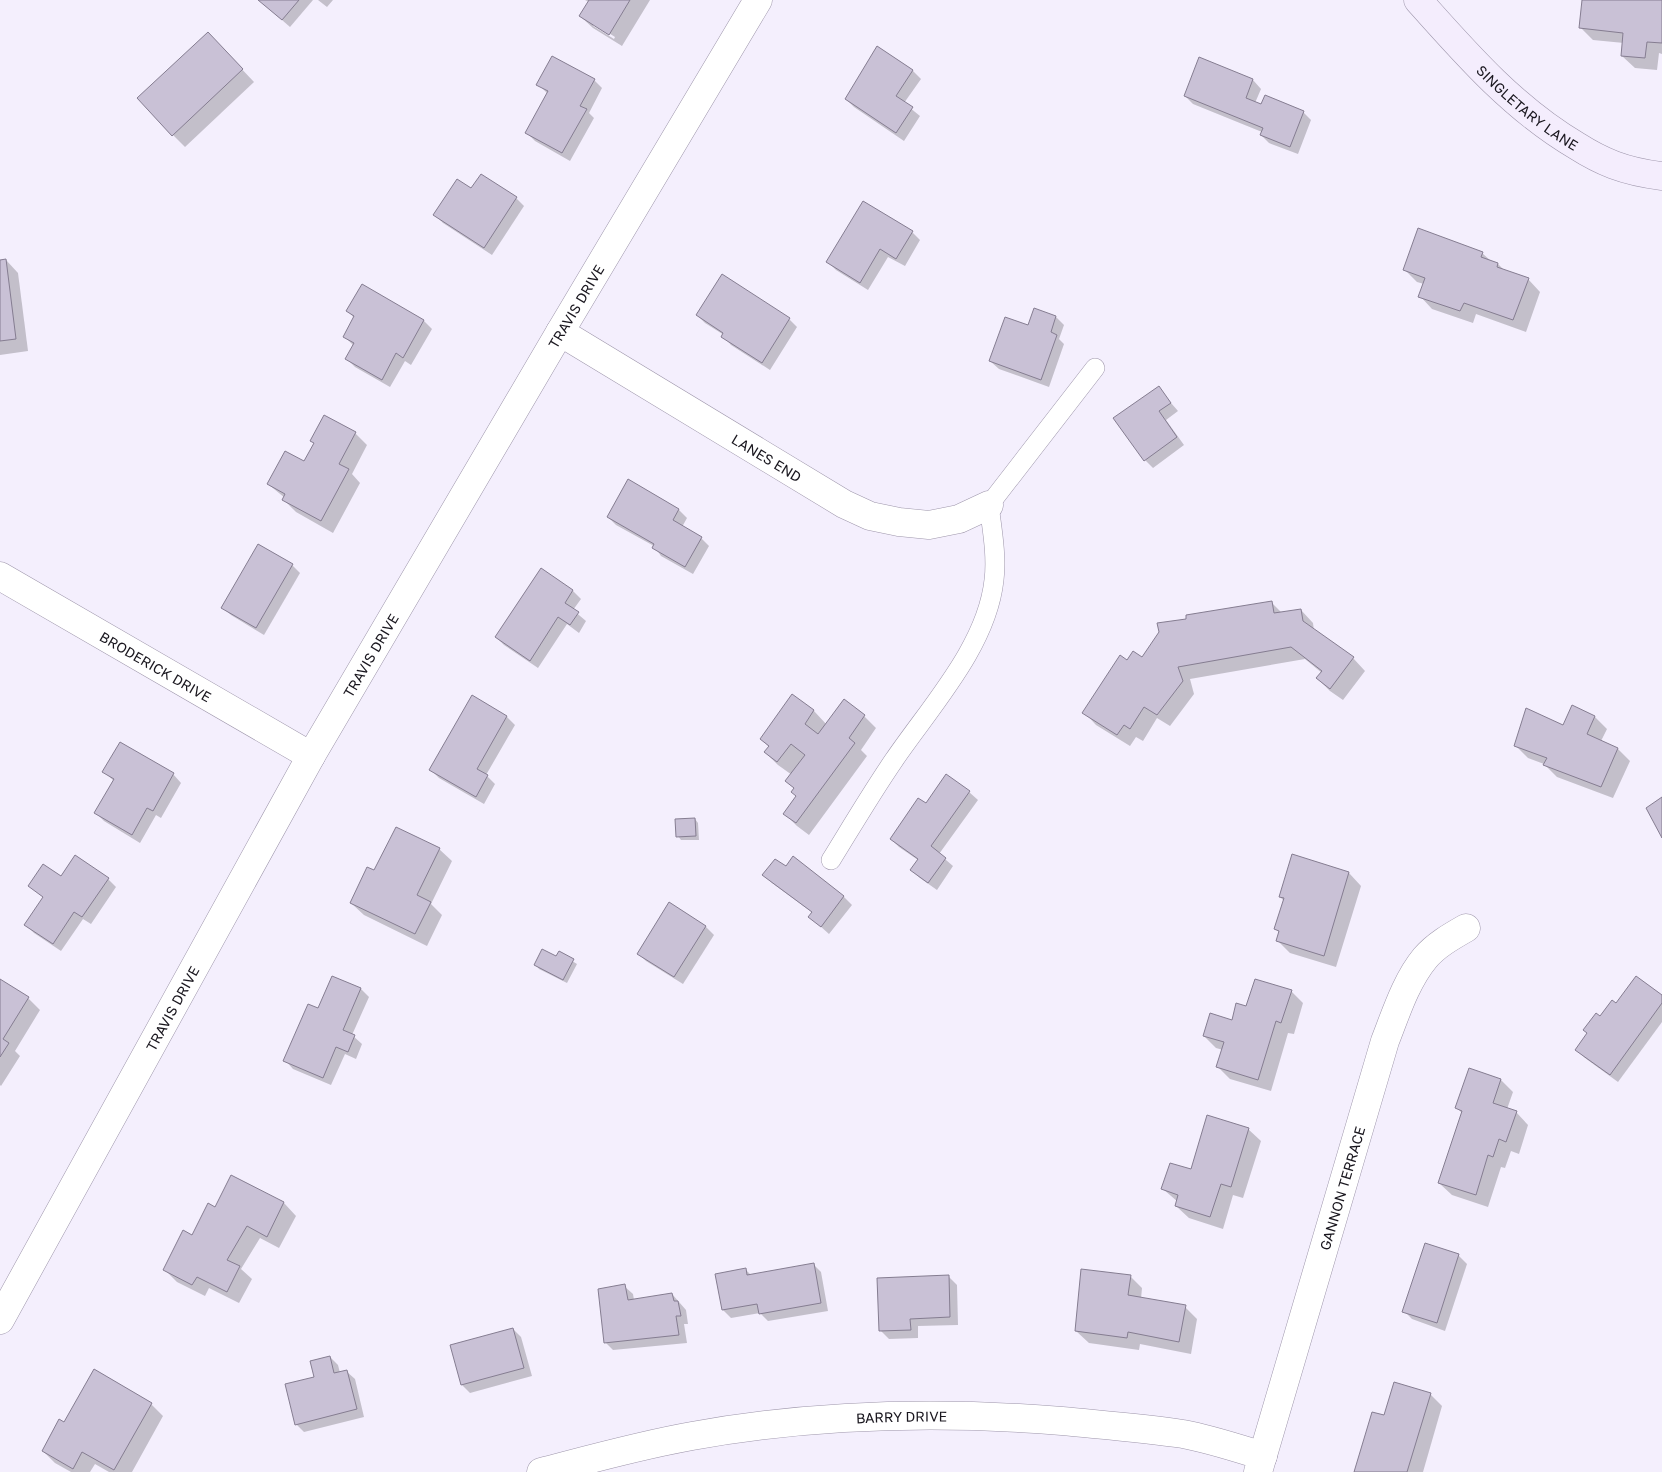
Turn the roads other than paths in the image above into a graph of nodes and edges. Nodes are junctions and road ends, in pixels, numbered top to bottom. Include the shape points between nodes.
1 (758, 0) edge
2 (1418, 0) edge
3 (1662, 176) edge
4 (560, 332) junction
5 (1095, 368) dead end
6 (989, 505) junction
7 (0, 576) edge
8 (311, 756) junction
9 (832, 860) dead end
10 (1466, 928) dead end
11 (0, 1320) edge
12 (1261, 1464) edge
13 (541, 1472) edge

1 - 4 street, TRAVIS DRIVE
2 - 3 street, SINGLETARY LANE via 1497,85 1554,132 1613,165
4 - 6 street, LANES END via 844,504 870,516 929,525 959,519
4 - 8 street, TRAVIS DRIVE
5 - 6 lane
6 - 9 lane via 994,580 988,610 975,641 893,761
7 - 8 street, BRODERICK DRIVE
8 - 11 street, TRAVIS DRIVE
10 - 12 street, GANNON TERRACE via 1426,957 1398,1007 1385,1041
12 - 13 street, BARRY DRIVE via 1222,1444 1183,1434 972,1415 802,1421 702,1434

